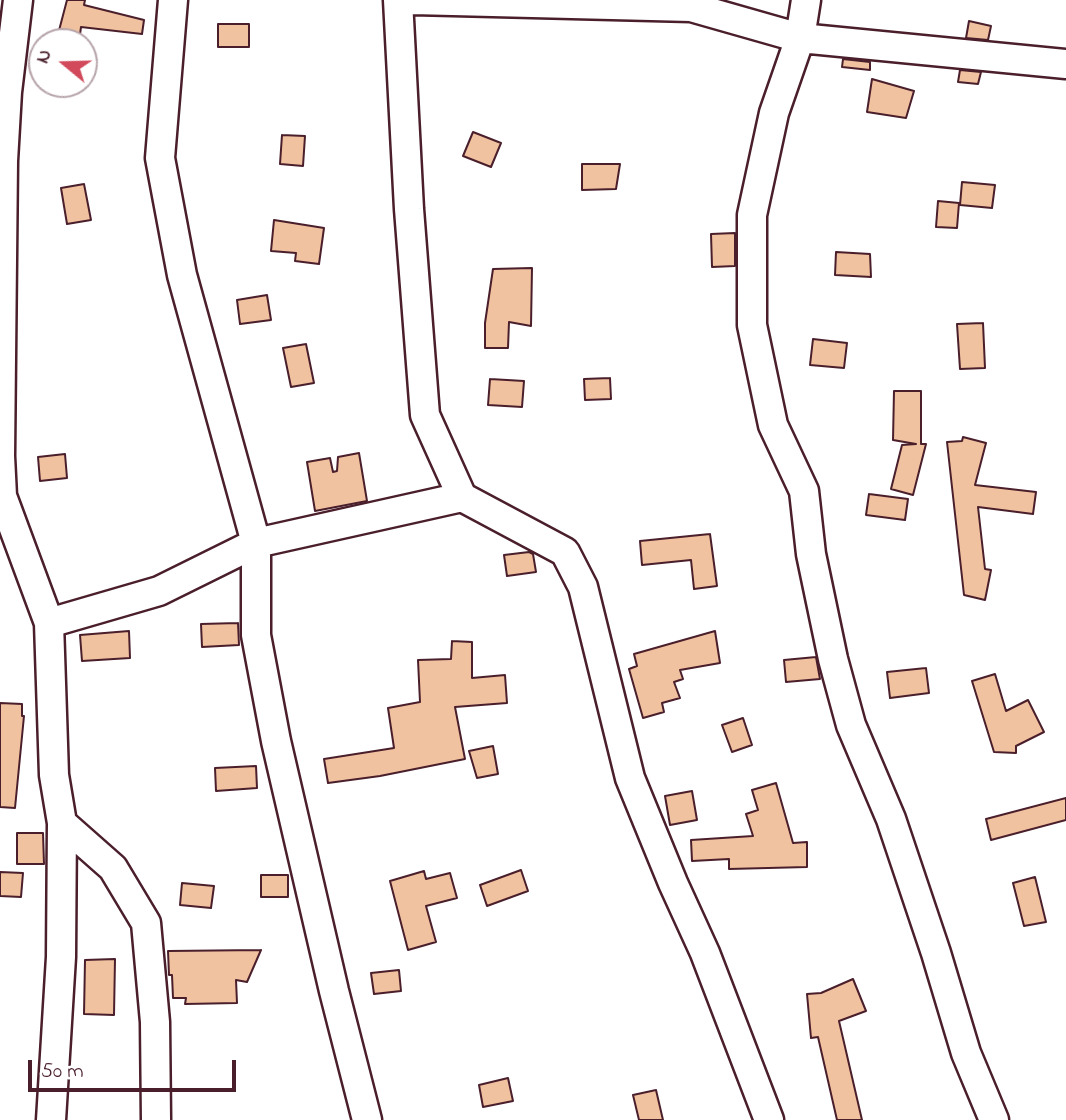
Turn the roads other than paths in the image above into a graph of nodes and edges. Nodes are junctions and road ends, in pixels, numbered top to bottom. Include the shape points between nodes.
1 (18, 0) edge
2 (173, 0) edge
3 (398, 0) edge
4 (413, 0) edge
5 (806, 0) edge
6 (800, 38) junction
7 (1066, 64) edge
8 (462, 497) junction
9 (256, 543) junction
10 (49, 623) junction
11 (62, 823) junction
12 (51, 1120) edge
13 (156, 1120) edge
14 (368, 1120) edge
15 (769, 1120) edge
16 (994, 1120) edge

1 - 10 street via 3,161 2,496
2 - 9 street via 160,158 182,275
3 - 8 street via 425,415
4 - 6 street via 691,7
5 - 6 street
6 - 7 street
6 - 16 street via 774,113 752,215 752,326 773,425 804,491 811,554 851,725 891,819 966,1053
8 - 9 street
8 - 15 street via 565,552 583,587 630,778 705,953
9 - 10 street via 159,591
9 - 14 street via 256,635 273,728
10 - 11 street via 54,775
11 - 12 street via 61,957
11 - 13 street via 113,868 146,923 155,1022

